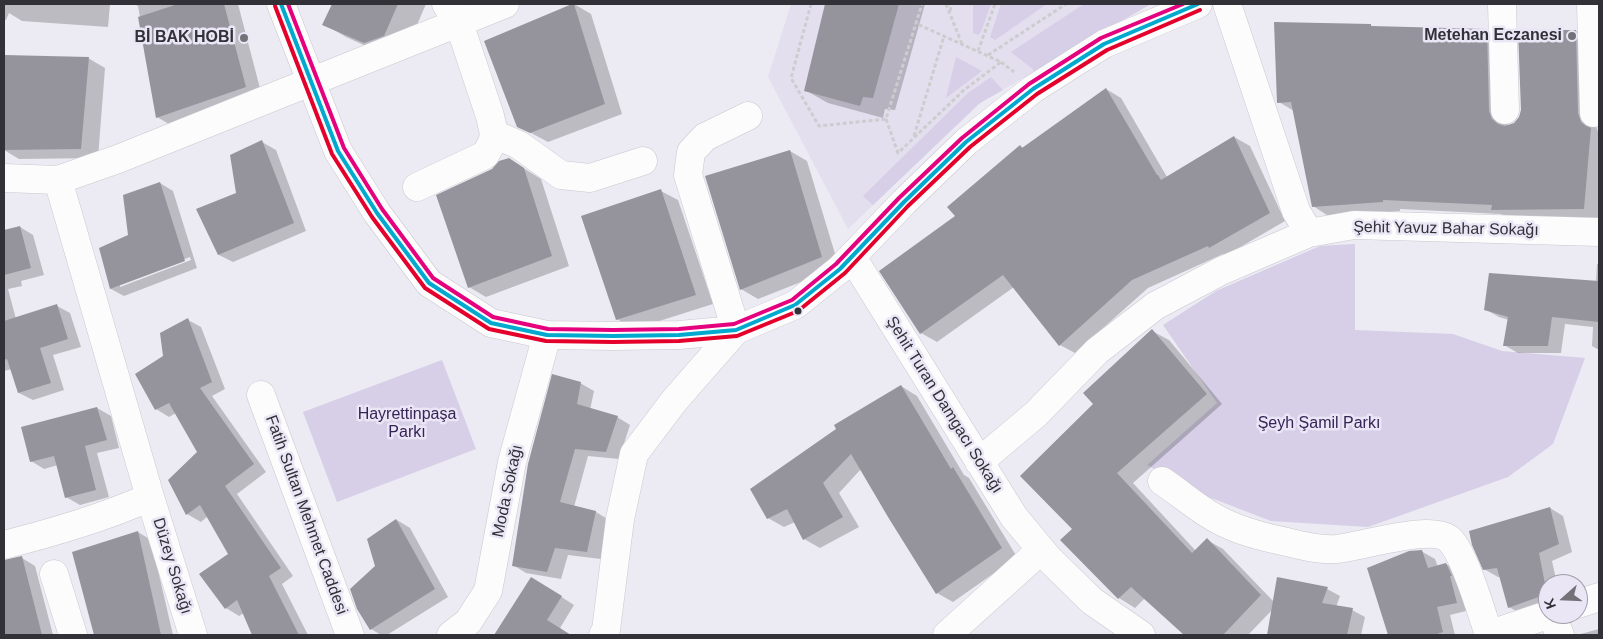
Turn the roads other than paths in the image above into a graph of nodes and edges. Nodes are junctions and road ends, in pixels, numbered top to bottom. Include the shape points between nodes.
1 (281, 4) edge
2 (505, 4) edge
3 (1198, 4) edge
4 (1226, 4) edge
5 (1502, 4) edge
6 (1592, 4) edge
7 (452, 13) edge
8 (311, 82) junction
9 (1504, 110) dead end
10 (1594, 113) dead end
11 (748, 116) dead end
12 (494, 134) junction
13 (643, 161) dead end
14 (4, 178) edge
15 (58, 180) junction
16 (417, 186) dead end
17 (1599, 232) edge
18 (1309, 233) junction
19 (852, 257) junction
20 (736, 330) junction
21 (547, 335) junction
22 (262, 395) dead end
23 (979, 462) junction
24 (1162, 481) dead end
25 (150, 497) junction
26 (4, 546) edge
27 (1041, 550) junction
28 (54, 574) dead end
29 (1538, 618) edge
30 (73, 635) edge
31 (192, 635) edge
32 (350, 635) edge
33 (452, 635) edge
34 (603, 635) edge
35 (947, 635) edge
36 (1141, 635) edge
37 (1489, 635) edge

1 - 8 street
2 - 7 street
3 - 19 street via 1104,44 1033,89 966,142
4 - 18 street via 1296,211
5 - 9 street
6 - 10 street
7 - 8 street
7 - 12 street
8 - 15 street
8 - 21 street via 338,151 377,213 429,283 491,323
11 - 20 street via 705,136 691,152 688,175
12 - 13 street via 519,145 561,175 574,178 590,178
12 - 16 street via 485,155
14 - 15 street
15 - 25 street, Düzey Sokağı
17 - 18 street, Şehit Yavuz Bahar Sokağı via 1354,226
18 - 23 street, Şehit Yavuz Bahar Sokağı via 1221,271 1154,306 1096,351 1036,414
19 - 20 street via 795,304
19 - 23 street, Şehit Turan Damgacı Sokağı
20 - 21 street via 679,335
20 - 34 street via 674,401 634,454 620,519
21 - 33 street, Moda Sokağı via 512,462 488,591 468,622
22 - 32 street, Fatih Sultan Mehmet Caddesi
23 - 27 street, Şehit Turan Damgacı Sokağı via 1014,517
24 - 37 street via 1215,518 1251,534 1317,549 1338,549 1426,533 1442,535 1451,541 1460,557
25 - 26 street via 126,508
25 - 31 street, Düzey Sokağı
27 - 35 street
27 - 36 street, Şehit Turan Damgacı Sokağı via 1092,601
28 - 30 street
29 - 37 street

